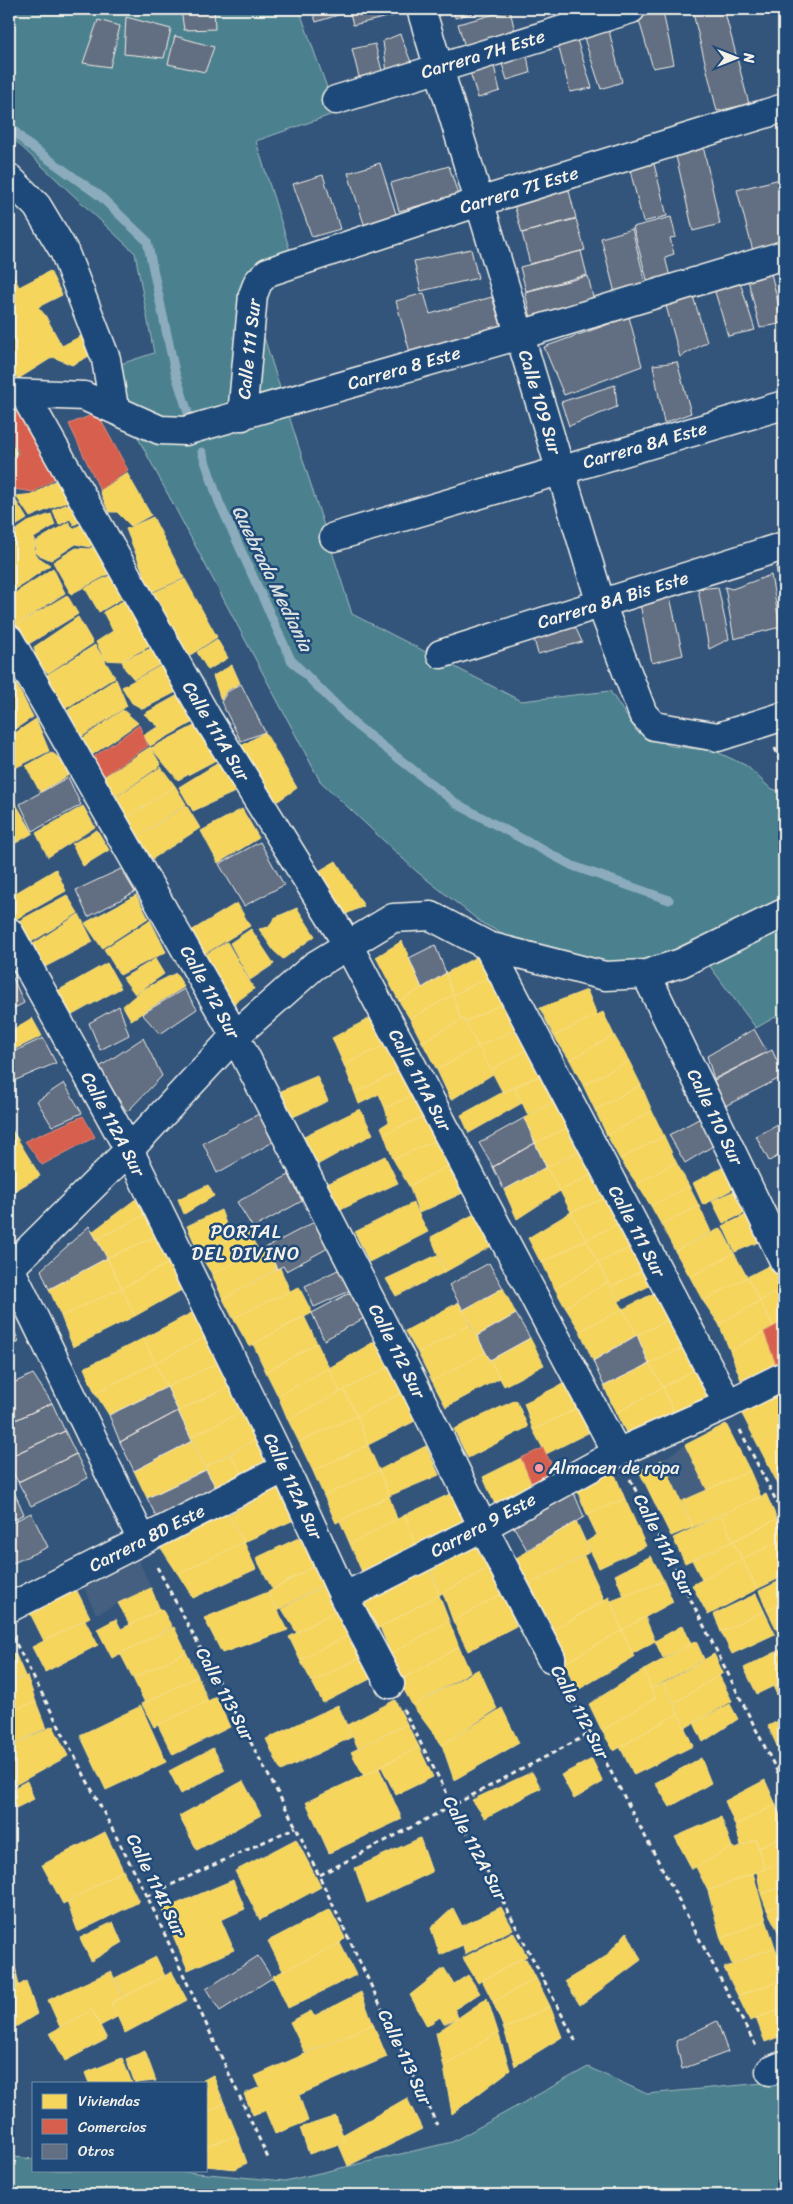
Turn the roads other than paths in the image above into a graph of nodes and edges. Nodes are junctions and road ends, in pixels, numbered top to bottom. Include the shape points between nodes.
1 (421, 9) edge
2 (630, 9) edge
3 (439, 68) junction
4 (336, 100) dead end
5 (784, 108) edge
6 (9, 178) edge
7 (479, 202) junction
8 (784, 255) edge
9 (258, 282) joint
10 (520, 335) junction
11 (16, 393) edge
12 (784, 405) edge
13 (114, 408) junction
14 (242, 416) junction
15 (560, 470) junction
16 (334, 537) dead end
17 (784, 546) edge
18 (600, 604) junction
19 (9, 638) edge
20 (441, 654) dead end
21 (784, 716) edge
22 (784, 913) edge
23 (9, 932) edge
24 (349, 946) junction
25 (488, 946) junction
26 (646, 974) junction
27 (235, 1036) junction
28 (129, 1150) junction
29 (784, 1261) edge
30 (9, 1267) edge
31 (784, 1376) edge
32 (728, 1404) junction
33 (617, 1453) junction
34 (285, 1468) junction
35 (483, 1527) junction
36 (142, 1540) junction
37 (344, 1597) junction
38 (9, 1608) edge
39 (551, 1658) road end
40 (390, 1684) road end

1 - 3 street, Calle 109 Sur
2 - 3 street, Carrera 7H Este
3 - 4 street, Carrera 7H Este
3 - 7 street, Calle 109 Sur
5 - 7 street, Carrera 7I Este
6 - 13 street via 37,206 64,251 106,359
7 - 9 street, Carrera 7I Este via 268,272
7 - 10 street, Calle 109 Sur
8 - 10 street, Carrera 8 Este
9 - 14 street, Calle 111 Sur via 253,295
10 - 14 street, Carrera 8 Este
10 - 15 street, Calle 109 Sur
11 - 13 street, Carrera 8 Este via 84,396
11 - 24 street, Calle 111A Sur via 206,716
12 - 15 street, Carrera 8A Este
13 - 14 street, Carrera 8 Este via 160,430 185,431
15 - 16 street, Carrera 8A Este
15 - 18 street, Calle 109 Sur
17 - 18 street, Carrera 8A Bis Este
18 - 20 street, Carrera 8A Bis Este
18 - 21 street, Calle 109 Sur via 643,714 654,726 718,737
19 - 27 street, Calle 112 Sur
22 - 26 street via 681,963
23 - 28 street, Calle 112A Sur
24 - 25 street via 393,918 431,916
24 - 27 street via 314,966
24 - 33 street, Calle 111A Sur
25 - 26 street via 605,976
25 - 32 street, Calle 111 Sur
26 - 29 street, Calle 110 Sur
27 - 28 street
27 - 35 street, Calle 112 Sur via 414,1383
28 - 30 street
28 - 34 street, Calle 112A Sur
30 - 36 street
31 - 32 street, Carrera 9 Este
32 - 33 street, Carrera 9 Este
33 - 35 street, Carrera 9 Este
34 - 36 street, Carrera 8D Este
34 - 37 street, Calle 112A Sur
35 - 37 street, Carrera 9 Este
35 - 39 street, Calle 112 Sur
36 - 38 street, Carrera 8D Este
37 - 40 street, Calle 112A Sur

